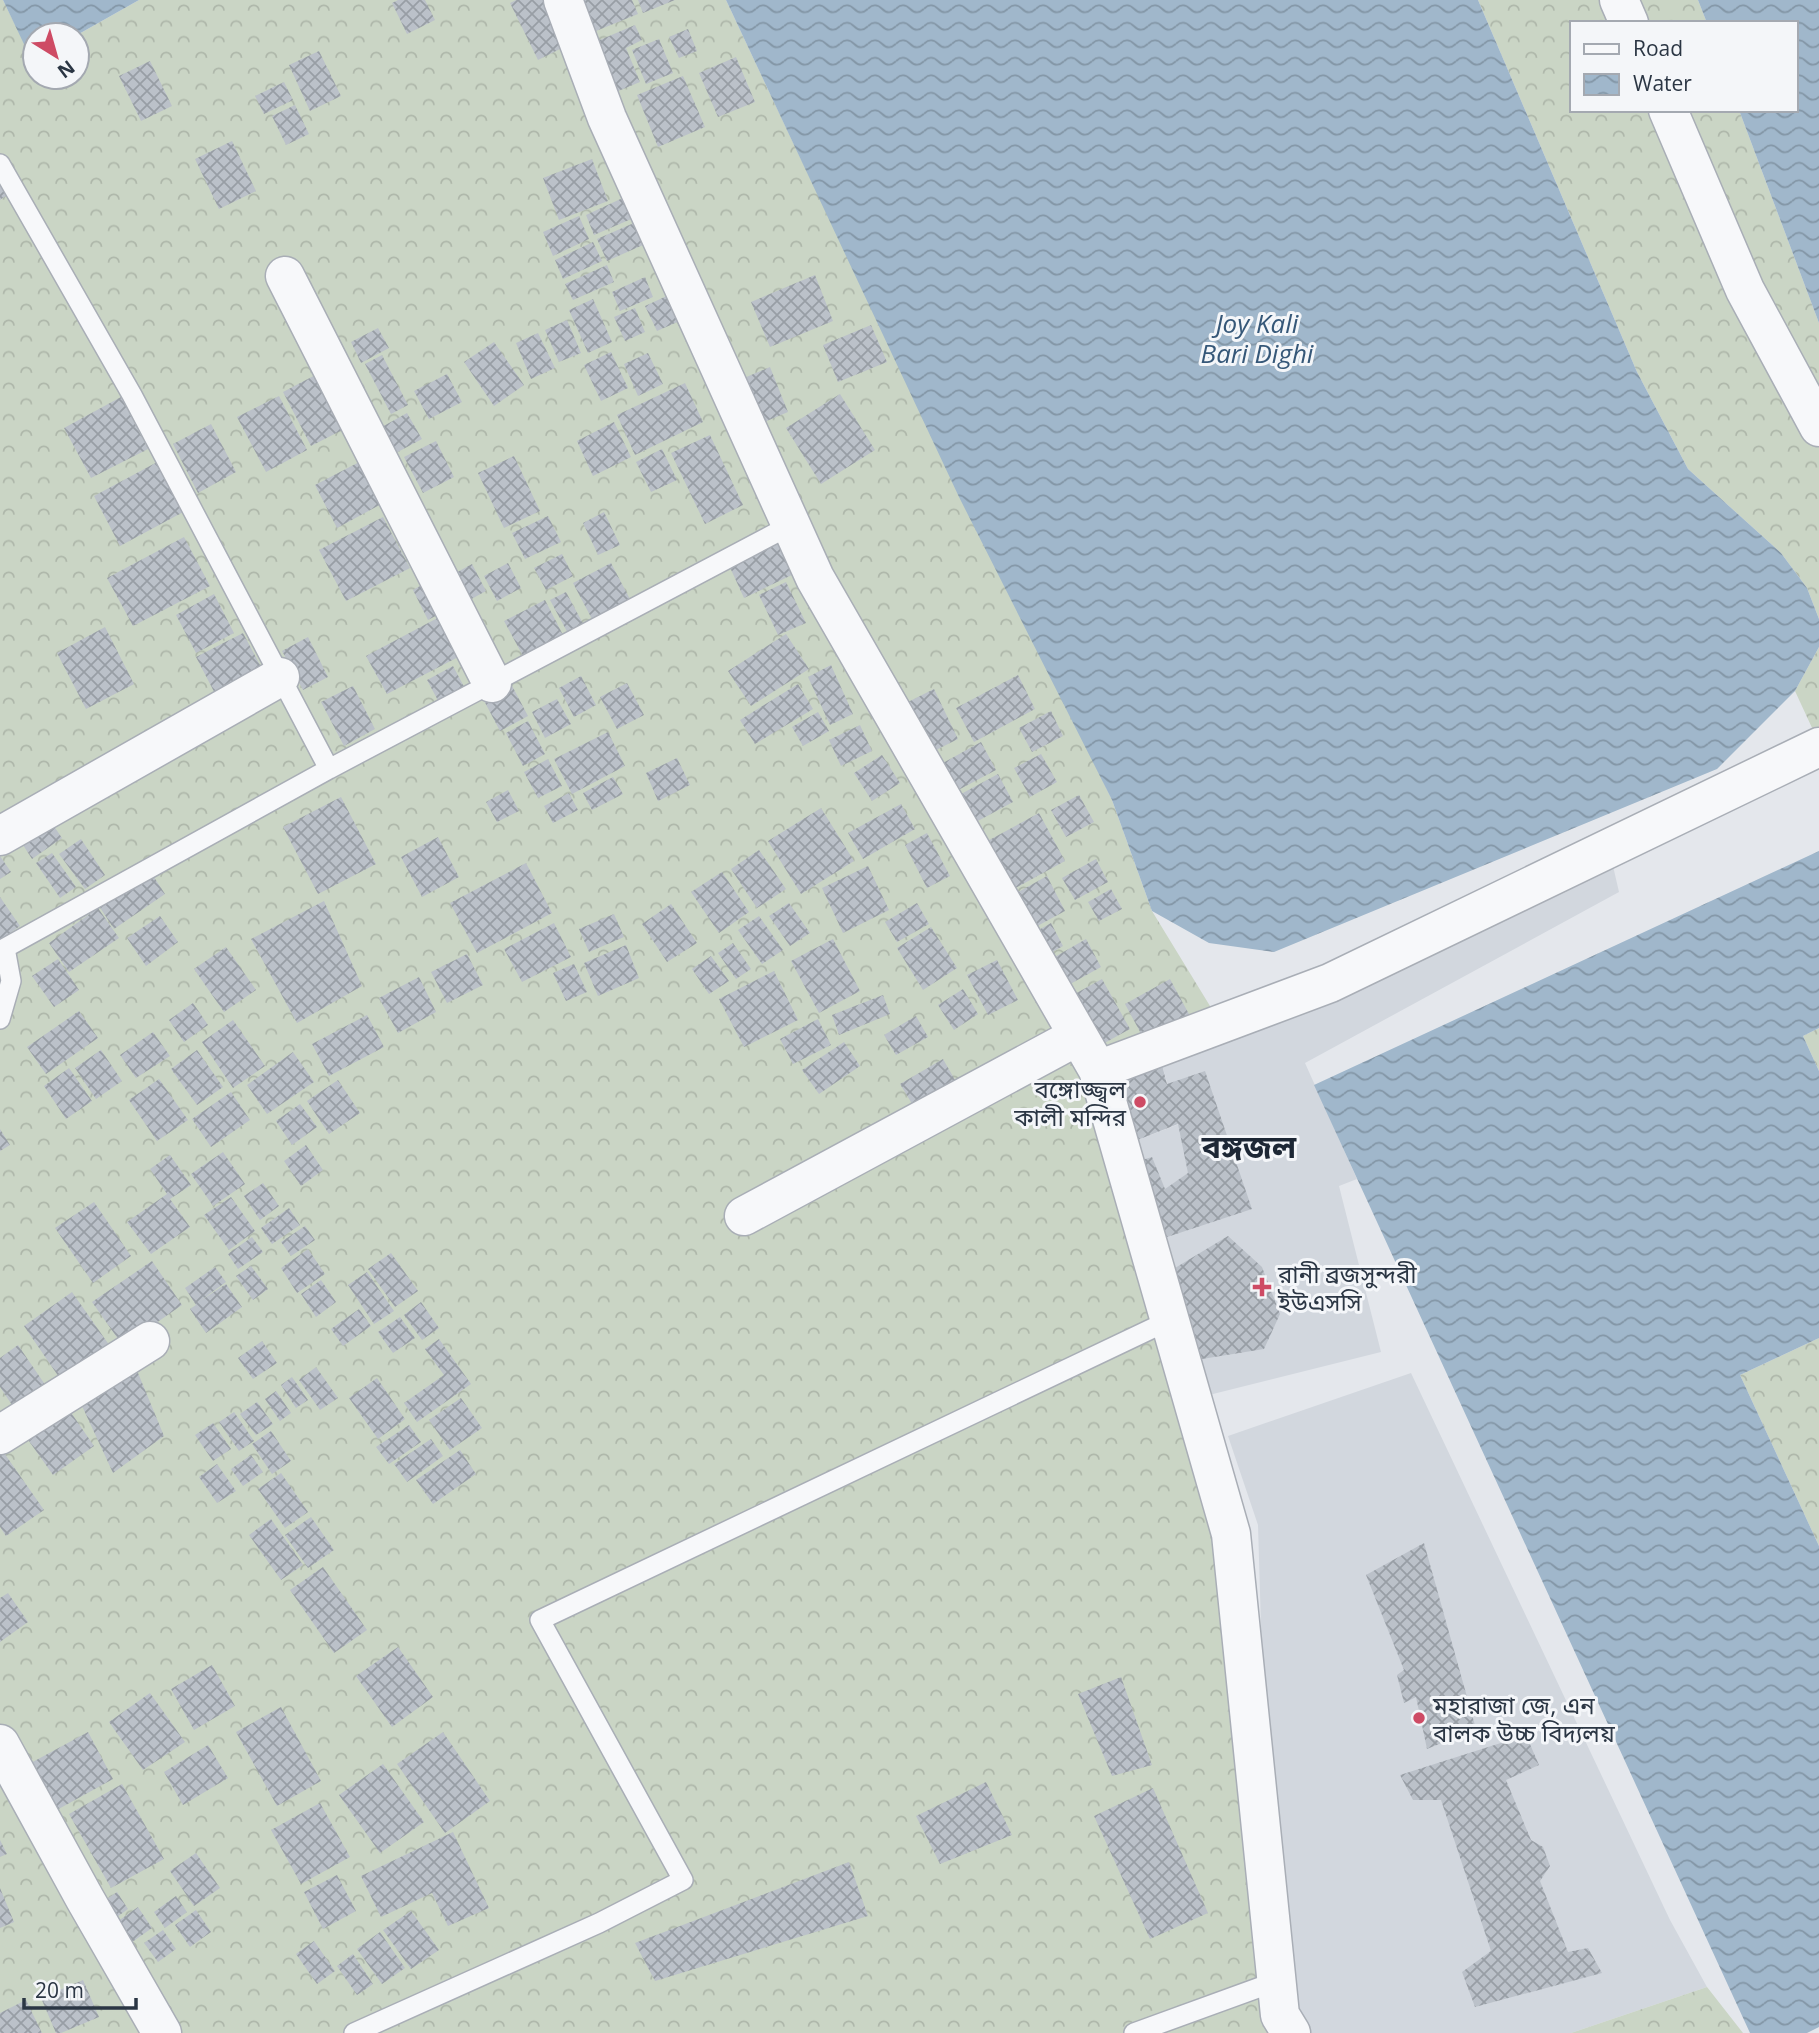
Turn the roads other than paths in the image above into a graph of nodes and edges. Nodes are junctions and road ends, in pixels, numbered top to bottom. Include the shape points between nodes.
1 (563, 0) edge
2 (1619, 0) edge
3 (1628, 21) edge
4 (1669, 112) edge
5 (0, 164) edge
6 (285, 276) dead end
7 (1819, 427) edge
8 (791, 525) junction
9 (280, 677) junction
10 (492, 683) junction
11 (1819, 747) edge
12 (329, 769) junction
13 (0, 836) edge
14 (0, 1019) edge
15 (1078, 1036) junction
16 (1098, 1070) junction
17 (744, 1216) dead end
18 (1170, 1320) junction
19 (150, 1341) dead end
20 (0, 1435) edge
21 (0, 1744) edge
22 (1277, 1980) junction
23 (162, 2033) edge
24 (354, 2033) edge
25 (1134, 2033) edge
26 (1291, 2033) edge

1 - 8 street via 607,118
2 - 3 street
4 - 7 street via 1745,290
5 - 9 lane via 132,395
6 - 10 street
8 - 10 lane
8 - 15 street via 815,578
9 - 12 lane
9 - 13 street
10 - 12 lane
11 - 16 street via 1330,983
12 - 14 lane via 5,948 11,981
15 - 16 street
15 - 17 street
16 - 18 street
18 - 22 street via 1231,1534
18 - 24 lane via 540,1620 682,1880 599,1923
19 - 20 street
21 - 23 street
22 - 25 lane
22 - 26 street via 1280,2015

